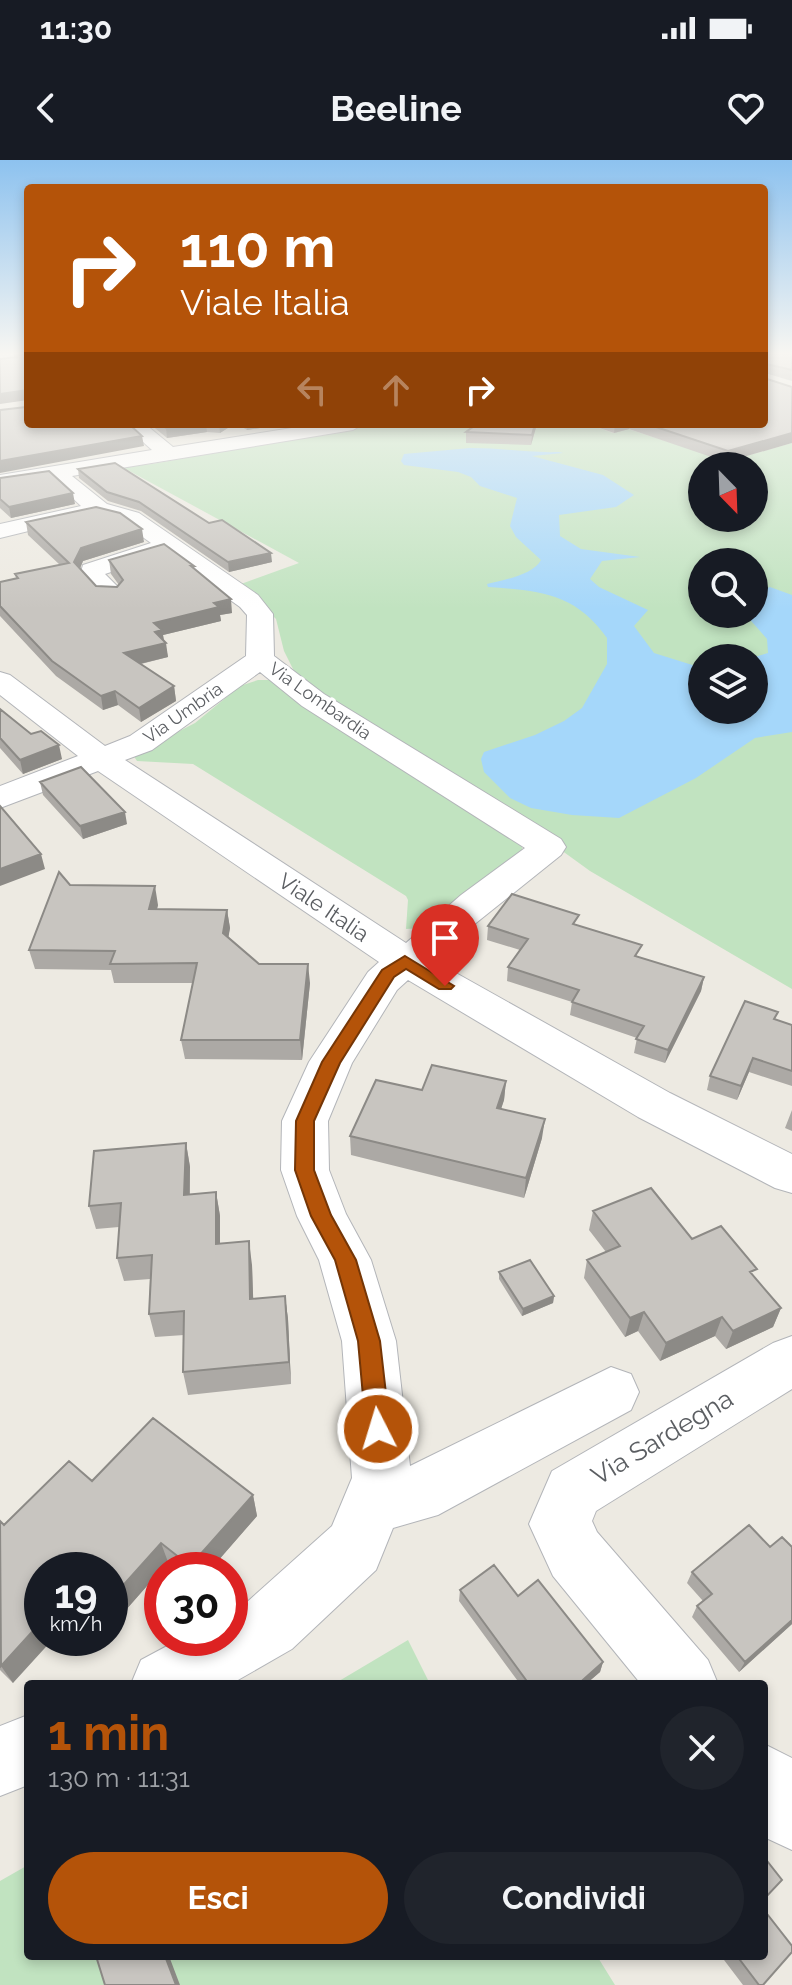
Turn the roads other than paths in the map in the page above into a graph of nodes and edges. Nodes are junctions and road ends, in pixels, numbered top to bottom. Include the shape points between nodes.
1 (150, 438) edge
2 (269, 438) edge
3 (170, 455) junction
4 (81, 458) junction
5 (0, 469) edge
6 (57, 472) junction
7 (0, 481) edge
8 (99, 509) junction
9 (0, 531) edge
10 (169, 545) junction
11 (110, 592) edge
12 (260, 659) junction
13 (0, 681) edge
14 (102, 759) junction
15 (0, 798) edge
16 (414, 955) junction
17 (792, 1175) edge
18 (792, 1360) edge
19 (611, 1392) dead end
20 (372, 1502) junction
21 (172, 1680) edge
22 (681, 1680) edge
23 (24, 1752) edge
24 (0, 1761) edge

1 - 3 street
2 - 3 street
3 - 4 street
4 - 5 street
4 - 6 street
6 - 7 street
6 - 8 street, Via Lombardia
8 - 9 street
8 - 10 street, Via Lombardia via 131,518
10 - 11 street via 92,570
10 - 12 street, Via Lombardia via 260,614
12 - 14 street, Via Umbria via 141,743
12 - 16 street, Via Lombardia via 313,700 548,847
13 - 14 street, Viale Italia
14 - 15 street, Via Umbria
14 - 16 street, Viale Italia
16 - 17 street, Viale Italia via 654,1105
16 - 20 street via 382,981 331,1062 305,1121 305,1170 345,1260 369,1341 382,1478
18 - 22 street, Via Sardegna via 573,1491 560,1524 575,1554
19 - 20 street via 417,1494
20 - 21 street via 354,1548 269,1626
23 - 24 street

